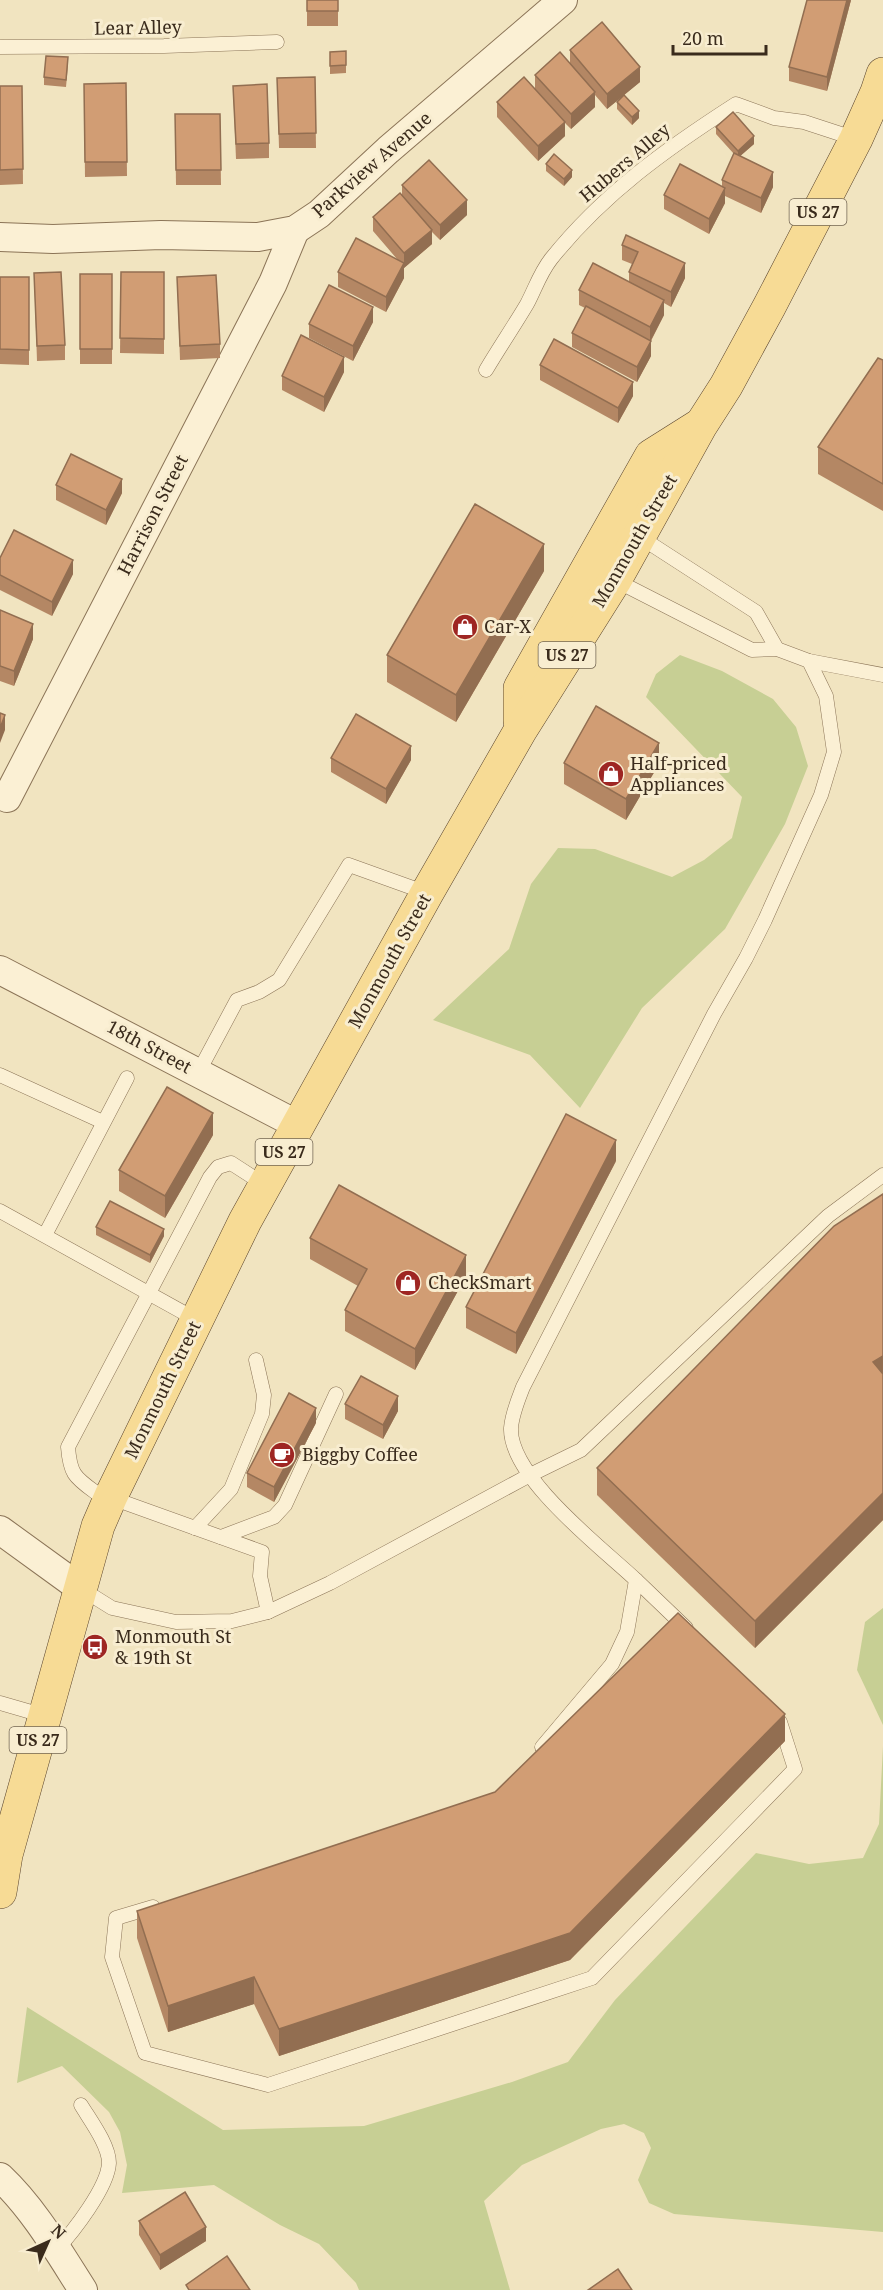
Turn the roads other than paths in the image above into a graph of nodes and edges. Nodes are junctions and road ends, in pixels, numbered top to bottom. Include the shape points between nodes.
1 (563, 0) edge
2 (276, 42) dead end
3 (0, 47) edge
4 (883, 74) edge
5 (856, 140) junction
6 (296, 230) junction
7 (0, 237) edge
8 (486, 370) dead end
9 (701, 425) junction
10 (639, 536) junction
11 (615, 580) junction
12 (777, 648) junction
13 (809, 661) junction
14 (883, 675) edge
15 (520, 731) junction
16 (7, 798) dead end
17 (427, 893) junction
18 (0, 970) edge
19 (198, 1073) junction
20 (0, 1076) edge
21 (127, 1078) dead end
22 (103, 1122) junction
23 (298, 1125) junction
24 (883, 1175) edge
25 (265, 1185) junction
26 (0, 1211) edge
27 (45, 1236) junction
28 (148, 1293) junction
29 (197, 1320) junction
30 (256, 1360) dead end
31 (336, 1394) dead end
32 (530, 1475) junction
33 (111, 1496) junction
34 (195, 1528) junction
35 (0, 1530) edge
36 (221, 1537) junction
37 (636, 1580) junction
38 (80, 1588) junction
39 (268, 1612) junction
40 (694, 1636) edge
41 (0, 1703) edge
42 (770, 1709) edge
43 (45, 1716) junction
44 (533, 1756) edge
45 (5, 1838) edge
46 (0, 1892) edge
47 (170, 1902) edge
48 (81, 2105) dead end
49 (0, 2177) edge
50 (57, 2249) junction
51 (83, 2290) edge

1 - 6 street, Parkview Avenue
2 - 3 lane, Lear Alley
4 - 5 main road, Monmouth Street / US 27
5 - 8 lane, Hubers Alley via 736,104 618,187 574,232 542,272
5 - 9 main road, Monmouth Street / US 27 via 769,307
6 - 7 street, Parkview Avenue via 258,237
6 - 16 street, Harrison Street via 273,283
9 - 10 main road, Monmouth Street / US 27
9 - 15 main road via 651,456 520,688
10 - 11 main road, Monmouth Street / US 27
10 - 12 lane via 756,612
11 - 12 lane via 752,650
11 - 15 main road, Monmouth Street / US 27
12 - 13 lane
13 - 14 lane
13 - 32 lane via 826,696 834,752 821,795 746,958 523,1387 511,1429
15 - 17 main road, Monmouth Street / US 27
17 - 19 lane via 348,865 279,980 237,999
17 - 23 main road, Monmouth Street / US 27
18 - 19 street, 18th Street
19 - 23 street, 18th Street
20 - 22 lane
21 - 22 lane
22 - 27 lane
23 - 25 main road, Monmouth Street / US 27
24 - 32 lane via 828,1216 581,1450
25 - 28 lane via 231,1163 218,1167
25 - 29 main road, Monmouth Street / US 27
26 - 27 lane
27 - 28 lane
28 - 29 lane
28 - 33 lane via 68,1447 75,1478 95,1492
29 - 33 main road, Monmouth Street / US 27
30 - 34 lane via 264,1395 262,1414 231,1489
31 - 36 lane via 285,1505 274,1517
32 - 37 lane via 568,1518
32 - 39 lane via 330,1583
33 - 34 lane
33 - 38 main road, Monmouth Street / US 27
34 - 36 lane
35 - 38 street
36 - 39 lane via 262,1552 260,1576
37 - 40 lane
37 - 44 lane via 627,1632 612,1664
38 - 39 lane via 112,1608 176,1622 232,1621
38 - 43 main road, Monmouth Street / US 27
41 - 43 lane
42 - 47 lane via 778,1718 795,1769 592,1978 268,2085 145,2053 112,1957 116,1918
43 - 45 main road, Monmouth Street / US 27
45 - 46 main road, Monmouth Street / US 27
48 - 50 lane via 102,2140 108,2163 102,2186 74,2231
49 - 50 street
50 - 51 street

